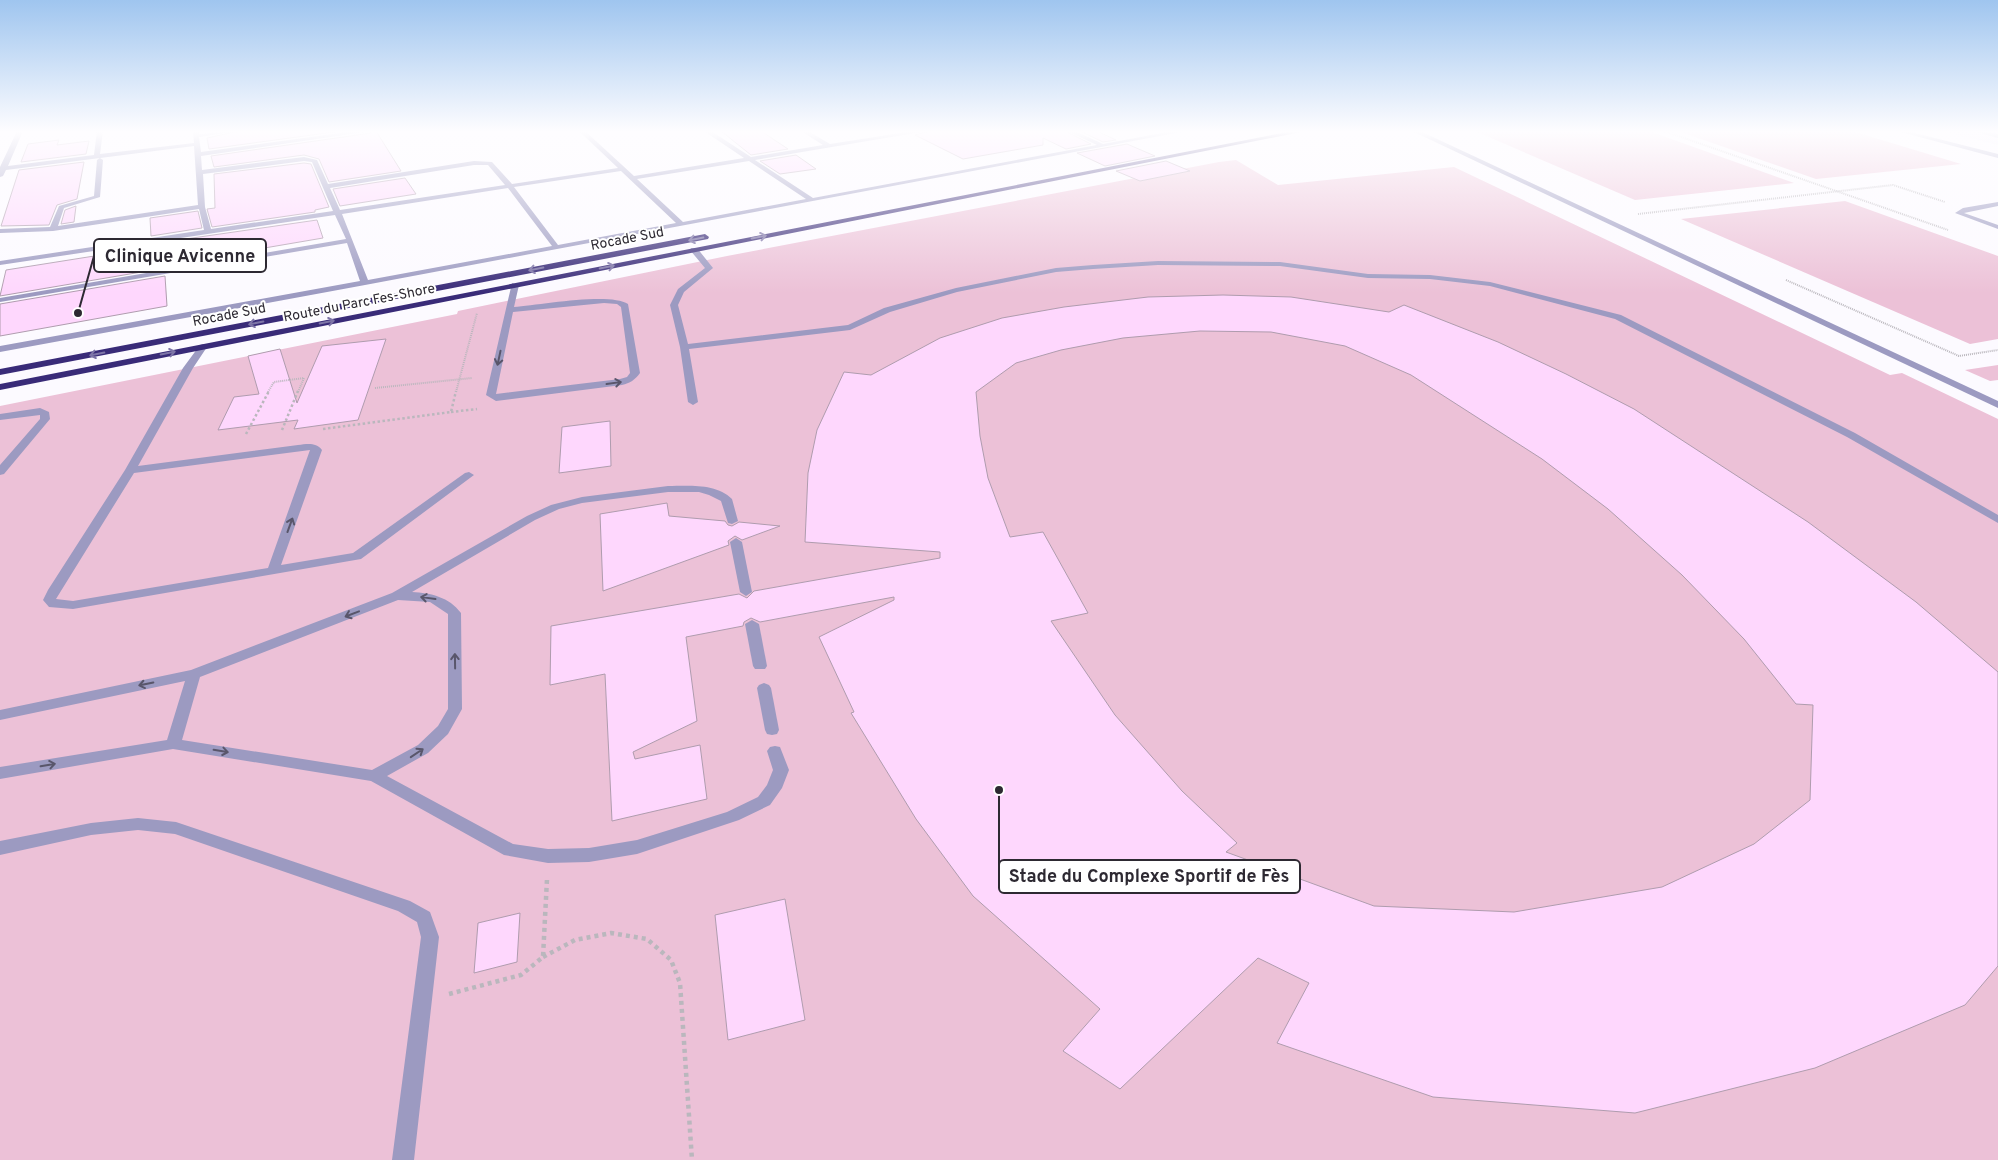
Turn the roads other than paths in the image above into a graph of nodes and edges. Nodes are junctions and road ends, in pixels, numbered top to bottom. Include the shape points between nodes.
1 (97, 185) edge
2 (201, 185) edge
3 (333, 185) edge
4 (515, 185) edge
5 (640, 185) edge
6 (790, 185) edge
7 (892, 185) edge
8 (980, 185) edge
9 (1026, 185) edge
10 (1530, 185) edge
11 (327, 186) joint
12 (510, 186) junction
13 (812, 200) junction
14 (1998, 204) edge
15 (202, 207) junction
16 (846, 211) dead end
17 (337, 213) junction
18 (680, 224) junction
19 (1998, 227) edge
20 (52, 229) junction
21 (0, 231) edge
22 (208, 232) junction
23 (719, 234) dead end
24 (350, 240) junction
25 (556, 247) junction
26 (694, 250) junction
27 (0, 263) edge
28 (365, 283) junction
29 (515, 285) junction
30 (0, 300) edge
31 (509, 308) junction
32 (203, 347) junction
33 (684, 347) junction
34 (0, 349) edge
35 (0, 372) edge
36 (0, 387) edge
37 (1998, 395) edge
38 (1981, 398) junction
39 (693, 402) dead end
40 (1998, 406) edge
41 (0, 417) edge
42 (130, 470) junction
43 (0, 472) edge
44 (469, 475) dead end
45 (1998, 520) edge
46 (732, 522) dead end
47 (736, 542) dead end
48 (272, 570) junction
49 (746, 592) dead end
50 (397, 596) junction
51 (752, 624) dead end
52 (760, 666) dead end
53 (194, 674) junction
54 (764, 688) dead end
55 (0, 715) edge
56 (772, 730) dead end
57 (173, 744) junction
58 (776, 751) dead end
59 (0, 773) edge
60 (374, 776) junction
61 (0, 848) edge
62 (403, 1160) edge

1 - 20 street via 97,197 60,207
2 - 15 street
3 - 11 street
4 - 12 street
5 - 18 street
6 - 13 street
7 - 13 street
8 - 16 highway
26 -> 9 highway
10 - 38 street
11 - 17 street
12 - 17 street
12 - 25 street
13 - 18 street
14 - 19 street via 1958,213
15 - 20 street
15 - 22 street
17 - 22 street
17 - 24 street
18 - 25 street
20 - 21 street
22 - 27 street
23 -> 35 highway, Rocade Sud
24 - 28 street
24 - 30 street
25 - 28 street
29 -> 26 highway, Route du Parc Fes-Shore
26 - 33 street via 709,268 681,291 674,305
28 - 34 street
29 - 31 street
32 -> 29 highway, Route du Parc Fes-Shore
31 -> 31 street via 491,394 496,398 622,382 635,374 625,306 619,302
36 -> 32 highway, Route du Parc Fes-Shore
32 - 42 street
33 - 39 street
33 - 45 street via 850,327 887,310 956,290 1056,270 1093,267 1280,264 1381,277 1430,277 1480,283 1618,317 1850,435
37 - 38 street
38 - 40 street
41 - 43 street via 40,411 46,414
48 -> 42 street via 317,450 298,448
42 - 48 street via 54,590 49,600 54,604 73,605
44 - 48 street via 357,556
46 - 50 street via 726,499 699,489 668,489 582,500 530,518
47 - 49 street
50 -> 53 street
60 -> 50 street via 423,749 443,730 455,709 454,613 432,598
51 - 52 street
53 -> 55 street
53 - 57 street
54 - 56 street
59 -> 57 street
57 -> 60 street
58 - 60 street via 781,770 774,788 764,801 733,816 637,847 589,855 548,856 510,850
61 - 62 street via 91,829 138,824 176,828 404,906 424,917 430,937

